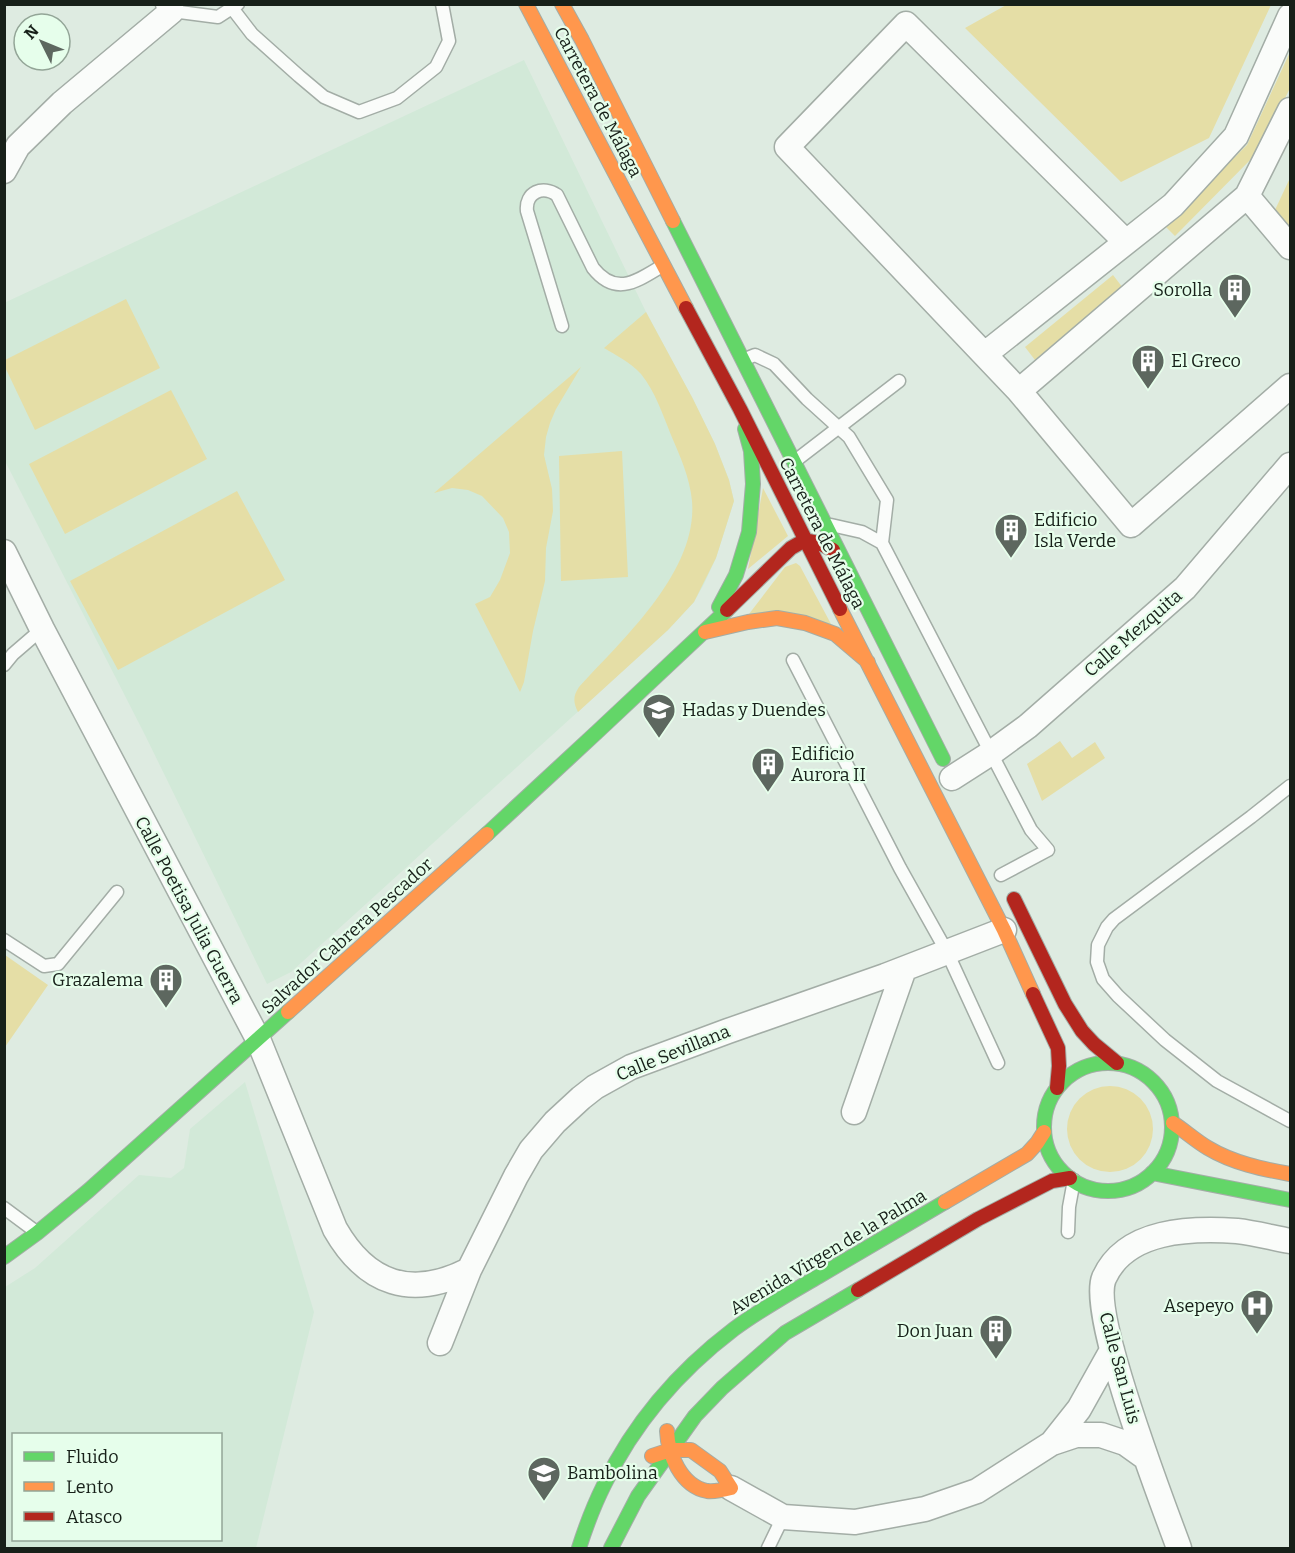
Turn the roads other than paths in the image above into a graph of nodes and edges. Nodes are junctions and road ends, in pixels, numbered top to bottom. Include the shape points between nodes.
1 (442, 4) edge
2 (526, 4) edge
3 (562, 4) edge
4 (235, 6) edge
5 (170, 8) edge
6 (1290, 16) edge
7 (1290, 110) edge
8 (4, 171) edge
9 (1247, 196) junction
10 (1126, 242) junction
11 (1290, 248) edge
12 (663, 265) junction
13 (562, 326) dead end
14 (985, 354) junction
15 (742, 359) junction
16 (898, 381) dead end
17 (1290, 386) edge
18 (1019, 390) junction
19 (740, 409) junction
20 (838, 428) junction
21 (794, 462) junction
22 (1290, 465) edge
23 (824, 523) junction
24 (805, 540) junction
25 (882, 543) junction
26 (4, 552) edge
27 (843, 560) junction
28 (42, 629) junction
29 (705, 632) junction
30 (793, 660) dead end
31 (868, 662) junction
32 (4, 665) edge
33 (991, 753) junction
34 (955, 782) joint
35 (1290, 786) edge
36 (999, 870) joint
37 (117, 892) dead end
38 (1004, 930) junction
39 (4, 940) edge
40 (947, 952) junction
41 (904, 969) junction
42 (258, 1039) junction
43 (998, 1063) dead end
44 (1117, 1063) junction
45 (1057, 1088) junction
46 (854, 1112) dead end
47 (1290, 1121) edge
48 (1173, 1123) junction
49 (1044, 1132) junction
50 (1152, 1173) junction
51 (1290, 1174) edge
52 (1072, 1179) junction
53 (1290, 1200) edge
54 (4, 1209) edge
55 (1068, 1232) dead end
56 (38, 1233) junction
57 (1290, 1241) edge
58 (4, 1257) edge
59 (469, 1270) junction
60 (440, 1343) dead end
61 (1112, 1350) junction
62 (699, 1358) junction
63 (693, 1384) dead end
64 (722, 1388) junction
65 (670, 1415) dead end
66 (711, 1420) dead end
67 (1052, 1443) junction
68 (711, 1449) dead end
69 (670, 1450) junction
70 (643, 1458) dead end
71 (1146, 1458) junction
72 (628, 1467) dead end
73 (725, 1480) junction
74 (681, 1491) dead end
75 (704, 1491) junction
76 (597, 1503) junction
77 (646, 1505) dead end
78 (783, 1517) junction
79 (625, 1521) junction
80 (579, 1548) edge
81 (611, 1548) edge
82 (768, 1548) edge
83 (1179, 1548) edge

1 - 4 lane via 449,41 436,67 397,98 359,112 324,97 299,76 252,34
2 - 12 main road, Carretera de Málaga
3 - 15 main road, Carretera de Málaga
4 - 5 lane via 218,17
5 - 8 street via 18,146
6 - 10 street via 1236,136 1173,205
7 - 9 street
9 - 11 street
9 - 18 street
10 - 14 street
10 - 14 street via 906,24 787,147
12 - 13 lane via 637,281 617,285 607,282 593,268 557,195 547,189 536,191 528,200 527,211
12 - 19 main road, Carretera de Málaga
14 - 18 street
15 - 20 lane via 755,355 774,364
15 - 21 main road, Carretera de Málaga
16 - 20 lane
17 - 18 street via 1131,525
19 - 24 main road, Carretera de Málaga
19 - 29 main road, Salvador Cabrera Pescador via 751,451 749,532 736,575
20 - 21 lane
20 - 25 lane via 849,437 887,500
21 - 23 main road, Carretera de Málaga
22 - 33 street, Calle Mezquita via 1185,588 1028,726
23 - 25 lane via 862,532
23 - 27 main road, Carretera de Málaga
24 - 27 main road via 832,549
24 - 29 main road, Salvador Cabrera Pescador via 791,548
24 - 31 main road, Carretera de Málaga
25 - 33 lane
26 - 28 street, Calle Poetisa Julia Guerra
27 - 34 main road, Carretera de Málaga
28 - 32 lane
28 - 42 street, Calle Poetisa Julia Guerra
29 - 31 main road, Salvador Cabrera Pescador via 777,618 805,623 835,634
29 - 42 main road, Salvador Cabrera Pescador
30 - 40 lane
31 - 38 main road, Carretera de Málaga
33 - 34 street, Calle Mezquita
33 - 36 lane via 1031,830 1048,850
35 - 47 lane via 1114,919 1098,945 1097,962 1110,988 1165,1040 1217,1081
36 - 44 main road via 1065,1004 1082,1031
37 - 39 lane via 58,964 44,966
38 - 40 street, Calle Sevillana
38 - 45 main road, Carretera de Málaga via 1058,1048
40 - 41 street, Calle Sevillana
40 - 43 lane
41 - 46 street
41 - 59 street, Calle Sevillana via 632,1067 595,1087 555,1122 531,1150
42 - 56 main road, Salvador Cabrera Pescador
42 - 59 street, Calle Poetisa Julia Guerra via 335,1228 354,1257 379,1276 412,1284 441,1282
44 - 45 main road via 1095,1064 1075,1072
44 - 48 main road via 1138,1069 1155,1083 1167,1101
45 - 49 main road via 1046,1109
48 - 50 main road via 1168,1150
48 - 51 main road via 1210,1149 1238,1161
49 - 52 main road via 1050,1154
49 - 62 main road, Avenida Virgen de la Palma via 1027,1154 768,1306
50 - 52 main road via 1134,1186 1112,1191 1090,1188
50 - 53 main road
52 - 55 lane
52 - 64 main road via 1052,1181 978,1219 785,1333
54 - 56 lane
56 - 58 main road, Salvador Cabrera Pescador
57 - 61 street, Calle San Luis via 1239,1231 1190,1230 1136,1244 1117,1259 1104,1280 1103,1302
59 - 60 street, Calle Sevillana
61 - 67 street via 1079,1409
61 - 71 street, Calle San Luis
62 - 63 main road
62 - 76 main road, Avenida Virgen de la Palma via 638,1427 620,1454
64 - 66 main road
64 - 69 main road via 694,1416
65 - 69 main road
67 - 71 street via 1076,1435 1101,1436 1125,1443
67 - 78 street via 977,1491 925,1509 855,1522
68 - 73 main road
69 - 70 main road
69 - 73 main road via 691,1450
69 - 75 main road via 675,1466
69 - 79 main road
71 - 83 street, Calle San Luis
72 - 76 main road via 614,1489
73 - 75 main road via 720,1491
73 - 78 street
74 - 75 main road
76 - 80 main road, Avenida Virgen de la Palma
77 - 79 main road
78 - 82 lane
79 - 81 main road

